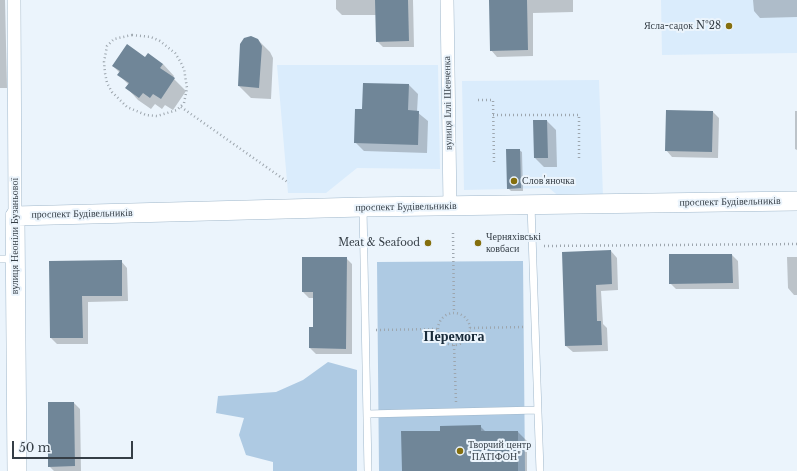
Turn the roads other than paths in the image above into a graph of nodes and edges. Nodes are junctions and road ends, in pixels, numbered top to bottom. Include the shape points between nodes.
1 (14, 0) edge
2 (447, 0) edge
3 (797, 201) edge
4 (531, 205) junction
5 (450, 206) junction
6 (363, 207) junction
7 (15, 216) junction
8 (8, 259) edge
9 (538, 410) junction
10 (367, 414) junction
11 (17, 471) edge
12 (368, 471) edge
13 (540, 471) edge

1 - 7 street, вулиця Неоніли Бузаньової
2 - 5 street, вулиця Іллі Шевченка
3 - 4 street, проспект Будівельників
4 - 5 street, проспект Будівельників
4 - 9 lane
5 - 6 street, проспект Будівельників
6 - 7 street, проспект Будівельників
6 - 10 lane
7 - 8 street, вулиця Неоніли Бузаньової
8 - 11 street, вулиця Неоніли Бузаньової
9 - 10 lane
9 - 13 lane
10 - 12 lane

